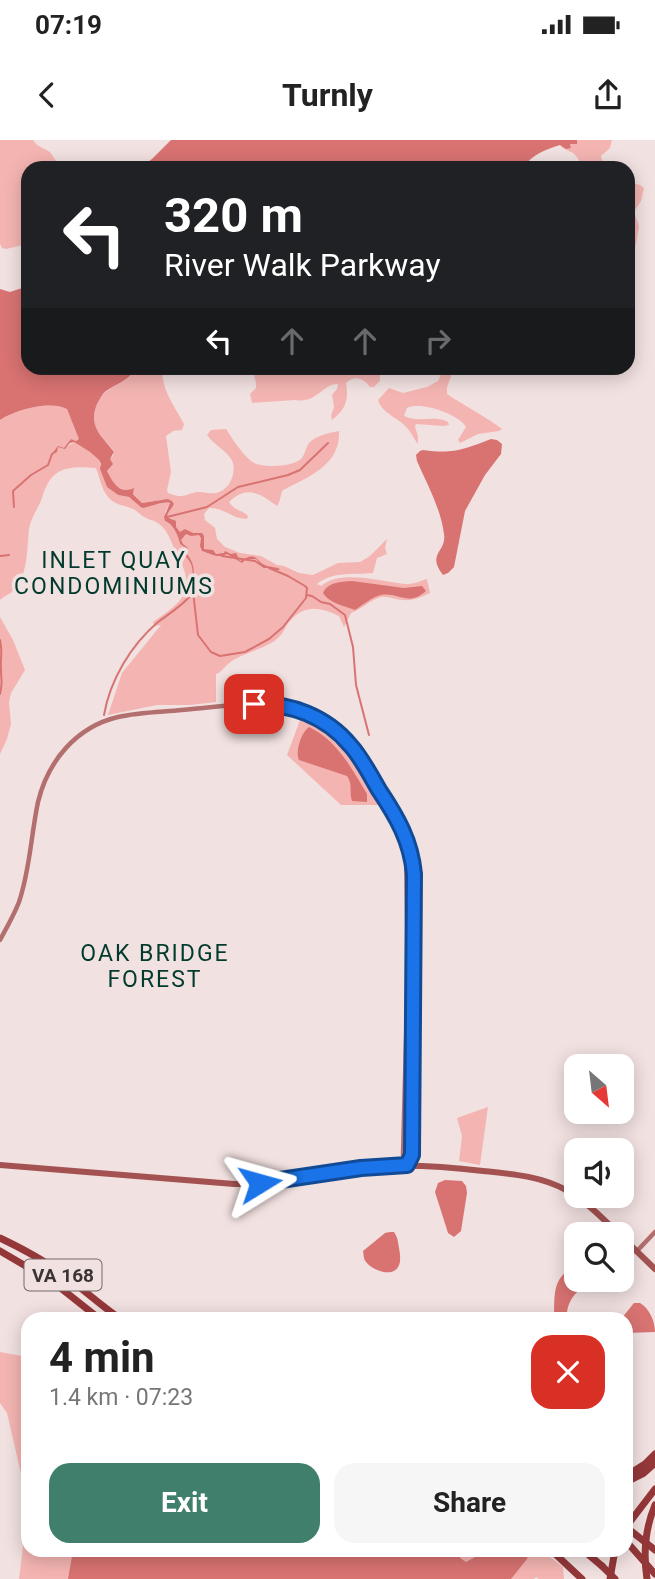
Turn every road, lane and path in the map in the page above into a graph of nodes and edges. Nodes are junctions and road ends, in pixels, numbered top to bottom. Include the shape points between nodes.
1 (303, 712) junction
2 (0, 940) edge
3 (0, 1165) edge
4 (407, 1165) junction
5 (607, 1222) edge
6 (655, 1232) edge
7 (0, 1238) edge
8 (634, 1248) edge
9 (0, 1251) edge
10 (637, 1251) junction
11 (655, 1269) edge
12 (91, 1312) edge
13 (112, 1312) edge
14 (655, 1454) edge
15 (655, 1463) edge
16 (633, 1472) edge
17 (633, 1478) edge
18 (655, 1489) edge
19 (655, 1504) edge
20 (633, 1518) edge
21 (633, 1533) edge
22 (633, 1549) edge
23 (655, 1550) edge
24 (558, 1557) edge
25 (591, 1557) edge
26 (614, 1557) edge
27 (655, 1574) edge
28 (582, 1579) edge
29 (610, 1579) edge
30 (615, 1579) edge
31 (647, 1579) edge

1 - 2 street via 262,703 125,716 93,726 75,738 45,779 21,895
1 - 4 street via 336,736 352,756 394,825 406,856 403,1155
1 - 4 street via 330,725 354,749 398,819 411,853 412,1155
3 - 4 main road via 234,1184
4 - 5 main road via 537,1179 574,1195
6 - 10 street
7 - 13 highway, VA 168 via 62,1273
8 - 10 main road
9 - 12 highway, VA 168
10 - 11 main road
14 - 16 highway
15 - 17 highway
18 - 20 highway
19 - 31 highway via 645,1548
21 - 23 highway, bridge
22 - 27 highway, bridge
24 - 28 highway
25 - 30 highway, bridge
26 - 29 highway

